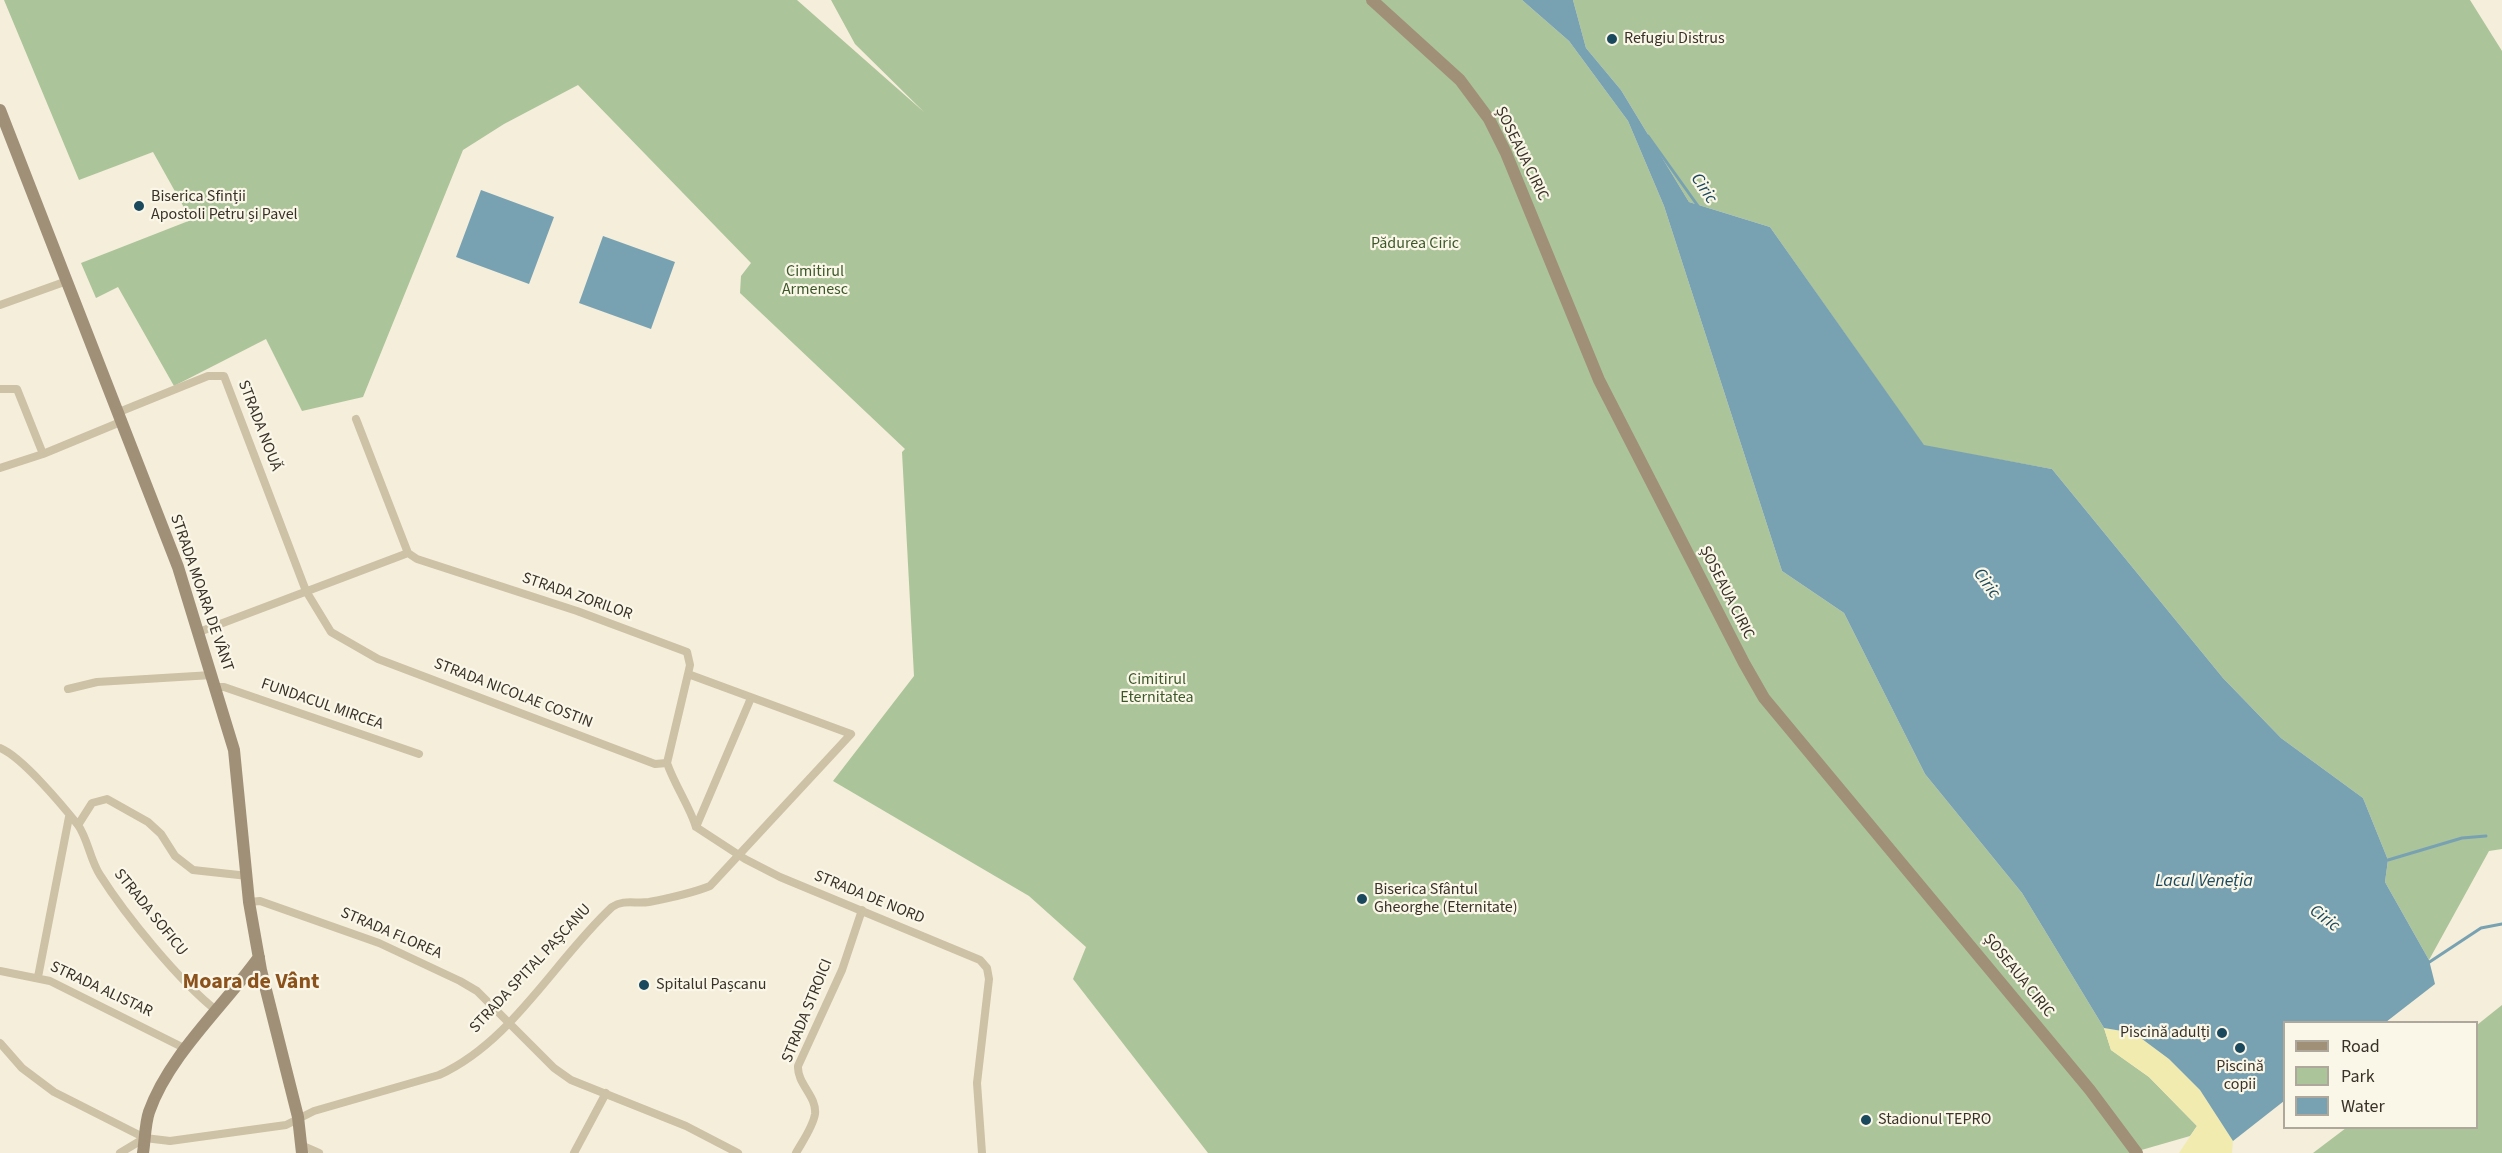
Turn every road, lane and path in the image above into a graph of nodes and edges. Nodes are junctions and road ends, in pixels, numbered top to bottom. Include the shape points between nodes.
1 (1372, 0) edge
2 (0, 110) edge
3 (67, 281) junction
4 (0, 306) edge
5 (0, 388) edge
6 (121, 417) junction
7 (356, 419) dead end
8 (43, 454) junction
9 (0, 468) edge
10 (408, 553) junction
11 (306, 591) junction
12 (199, 632) junction
13 (688, 674) junction
14 (214, 681) junction
15 (68, 688) dead end
16 (751, 698) junction
17 (0, 748) edge
18 (419, 754) dead end
19 (667, 763) junction
20 (69, 817) junction
21 (78, 825) junction
22 (696, 827) junction
23 (739, 855) junction
24 (248, 876) junction
25 (249, 902) junction
26 (862, 910) junction
27 (259, 957) junction
28 (0, 971) edge
29 (38, 977) junction
30 (217, 1011) junction
31 (508, 1022) junction
32 (0, 1043) edge
33 (186, 1048) junction
34 (606, 1093) junction
35 (296, 1112) junction
36 (145, 1138) junction
37 (303, 1150) edge
38 (120, 1153) edge
39 (143, 1153) edge
40 (319, 1153) edge
41 (574, 1153) edge
42 (738, 1153) edge
43 (796, 1153) edge
44 (982, 1153) edge
45 (2137, 1153) edge

1 - 45 street, ȘOSEAUA CIRIC via 1460,80 1489,119 1599,380 1764,698 2090,1090
2 - 3 street, STRADA MOARA DE VÂNT
3 - 4 street
3 - 6 street, STRADA MOARA DE VÂNT
5 - 8 street via 17,389
6 - 8 street
6 - 11 street, STRADA NOUĂ via 208,376 224,376
6 - 12 street, STRADA MOARA DE VÂNT
7 - 10 street
8 - 9 street
10 - 11 street
10 - 13 street, STRADA ZORILOR via 687,652
11 - 12 street
11 - 19 street, STRADA NICOLAE COSTIN via 331,632 378,659 655,764
12 - 14 street, STRADA MOARA DE VÂNT
13 - 16 street
13 - 19 street
14 - 15 street, FUNDACUL MIRCEA via 97,682
14 - 18 street, FUNDACUL MIRCEA
14 - 24 street, STRADA MOARA DE VÂNT via 234,750
16 - 22 street
16 - 23 street, STRADA SPITAL PAȘCANU via 850,734
17 - 20 street, STRADA SOFICU via 28,768
19 - 22 street
20 - 21 street, STRADA SOFICU
20 - 29 street
21 - 24 street via 92,803 107,799 148,822 181,862 193,870
21 - 30 street, STRADA SOFICU via 98,873 114,895 161,954
22 - 23 street
23 - 26 street, STRADA DE NORD
23 - 31 street, STRADA SPITAL PAȘCANU via 710,886 689,894 620,902 612,907
24 - 25 street, STRADA MOARA DE VÂNT
25 - 27 street, STRADA MOARA DE VÂNT
25 - 31 street, STRADA FLOREA via 260,901 330,924 424,962 477,991
26 - 43 street, STRADA STROICI via 842,970 798,1066 798,1074 814,1104 814,1116
26 - 44 street, STRADA DE NORD via 980,960 987,968 977,1095
27 - 30 street
27 - 35 street, STRADA MOARA DE VÂNT
28 - 29 street, STRADA ALISTAR
29 - 33 street, STRADA ALISTAR
30 - 33 street
31 - 34 street, STRADA FLOREA via 554,1068 571,1080
31 - 35 street, STRADA SPITAL PAȘCANU via 457,1067 439,1075
32 - 36 street via 36,1081
33 - 36 street via 148,1113
34 - 41 street
34 - 42 street, STRADA FLOREA via 686,1126
35 - 36 street, STRADA SPITAL PAȘCANU via 286,1125 170,1141
35 - 37 street, STRADA MOARA DE VÂNT
36 - 38 street
36 - 39 street
37 - 40 street

